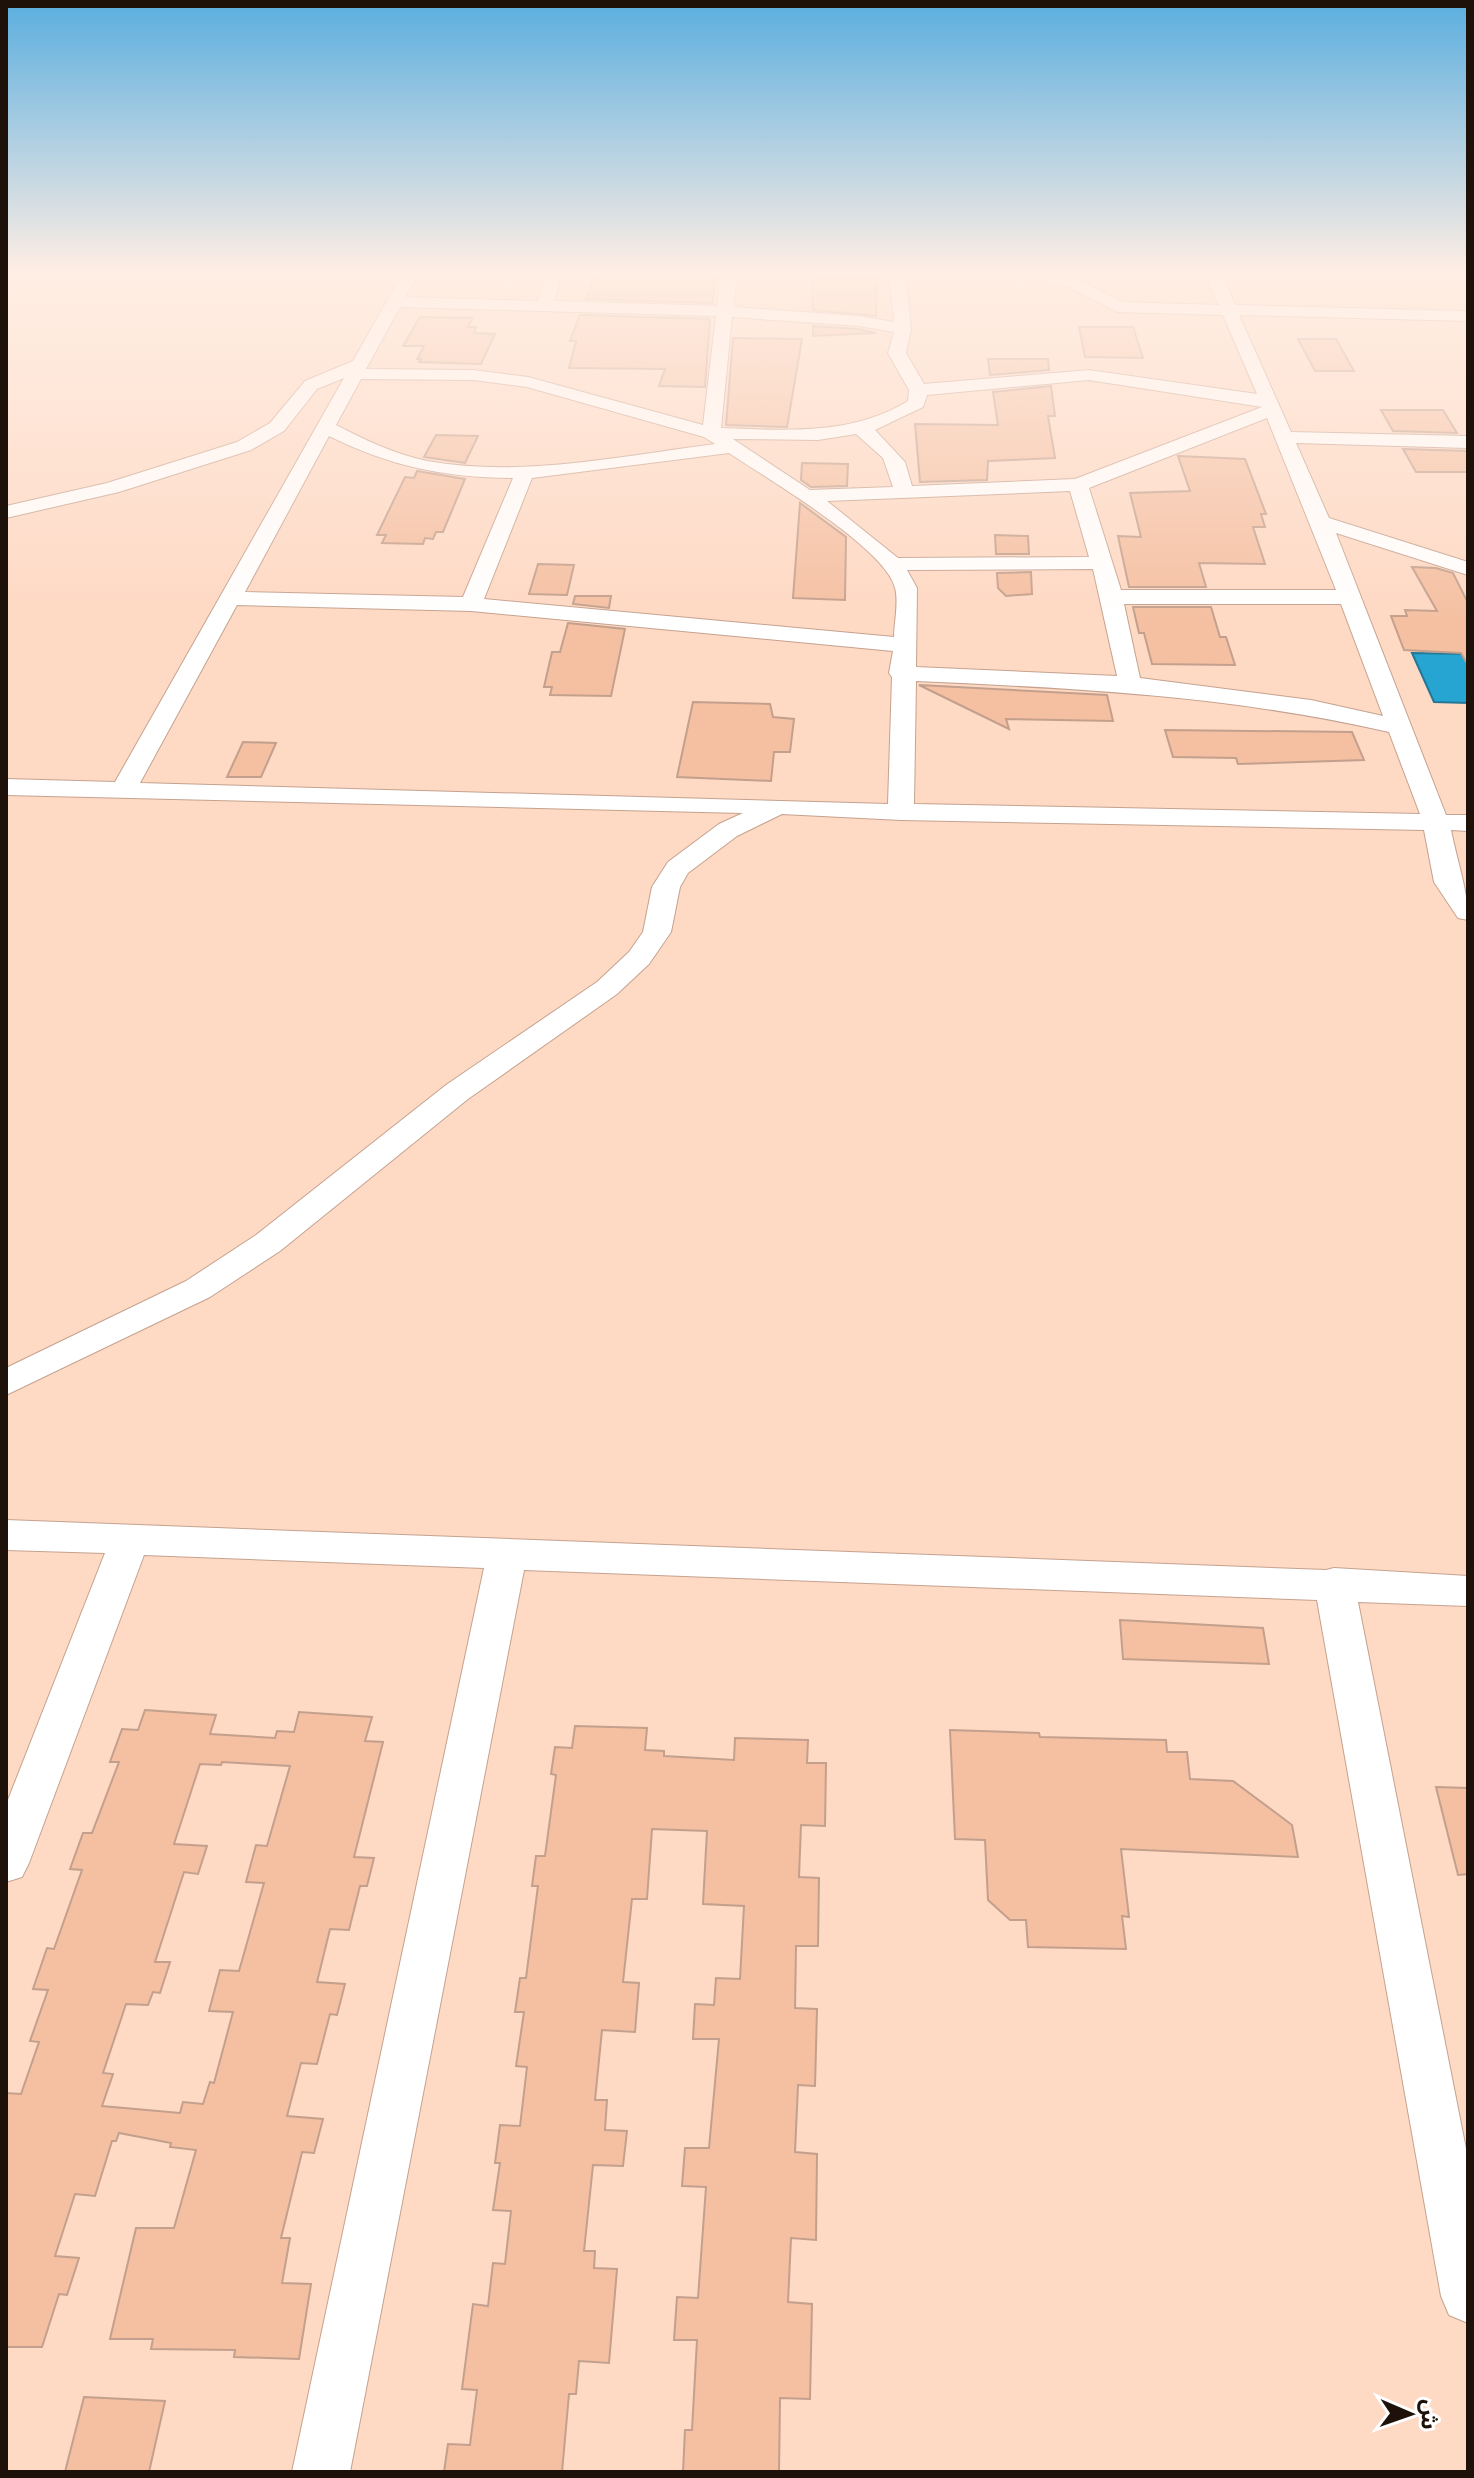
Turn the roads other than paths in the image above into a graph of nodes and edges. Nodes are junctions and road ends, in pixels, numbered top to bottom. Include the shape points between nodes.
1 (308, 389) edge
2 (349, 389) edge
3 (552, 389) edge
4 (715, 389) edge
5 (934, 389) edge
6 (1171, 389) edge
7 (1262, 389) edge
8 (918, 390) joint
9 (1269, 405) junction
10 (327, 428) junction
11 (859, 428) junction
12 (711, 433) junction
13 (1282, 437) junction
14 (1468, 442) edge
15 (735, 447) junction
16 (524, 474) junction
17 (1078, 485) junction
18 (903, 492) junction
19 (807, 496) junction
20 (6, 512) edge
21 (1321, 522) junction
22 (1102, 563) junction
23 (893, 564) junction
24 (1468, 569) edge
25 (1112, 597) junction
26 (1347, 597) junction
27 (231, 598) junction
28 (471, 604) junction
29 (903, 645) junction
30 (901, 673) junction
31 (1130, 684) junction
32 (1398, 727) junction
33 (6, 787) edge
34 (124, 789) junction
35 (780, 806) junction
36 (901, 812) junction
37 (1436, 823) junction
38 (1468, 823) edge
39 (1468, 912) edge
40 (6, 1383) edge
41 (6, 1535) edge
42 (130, 1539) junction
43 (507, 1552) junction
44 (1334, 1583) junction
45 (1468, 1591) edge
46 (6, 1863) edge
47 (1468, 2296) edge
48 (321, 2472) edge

1 - 20 street via 277,427 225,454
2 - 10 street
3 - 12 street
4 - 12 street
5 - 8 street
6 - 9 street
7 - 9 street
8 - 11 street via 917,403 900,416
9 - 13 street
9 - 17 street
10 - 16 street via 370,453 451,469
10 - 27 street
11 - 12 street
11 - 18 street via 894,458
12 - 15 street
13 - 14 street
13 - 21 street
15 - 16 street
15 - 19 street
16 - 28 street
17 - 18 street
17 - 22 street
18 - 19 street
19 - 23 street
21 - 24 street
21 - 26 street
22 - 23 street
22 - 25 street
23 - 29 street via 906,588
25 - 26 street
25 - 31 street
26 - 32 street
27 - 28 street
27 - 34 street
28 - 29 street
29 - 30 street
30 - 31 street
30 - 36 street
31 - 32 street via 1311,707
32 - 37 street
33 - 34 street
34 - 35 street
35 - 36 street
35 - 40 street via 728,830 678,868 666,887 657,932 607,988 457,1092 268,1243 198,1289
36 - 37 street
37 - 38 street
37 - 39 street via 1448,882
41 - 42 street
42 - 43 street
42 - 46 street
43 - 44 street
43 - 48 street
44 - 45 street
44 - 47 street

